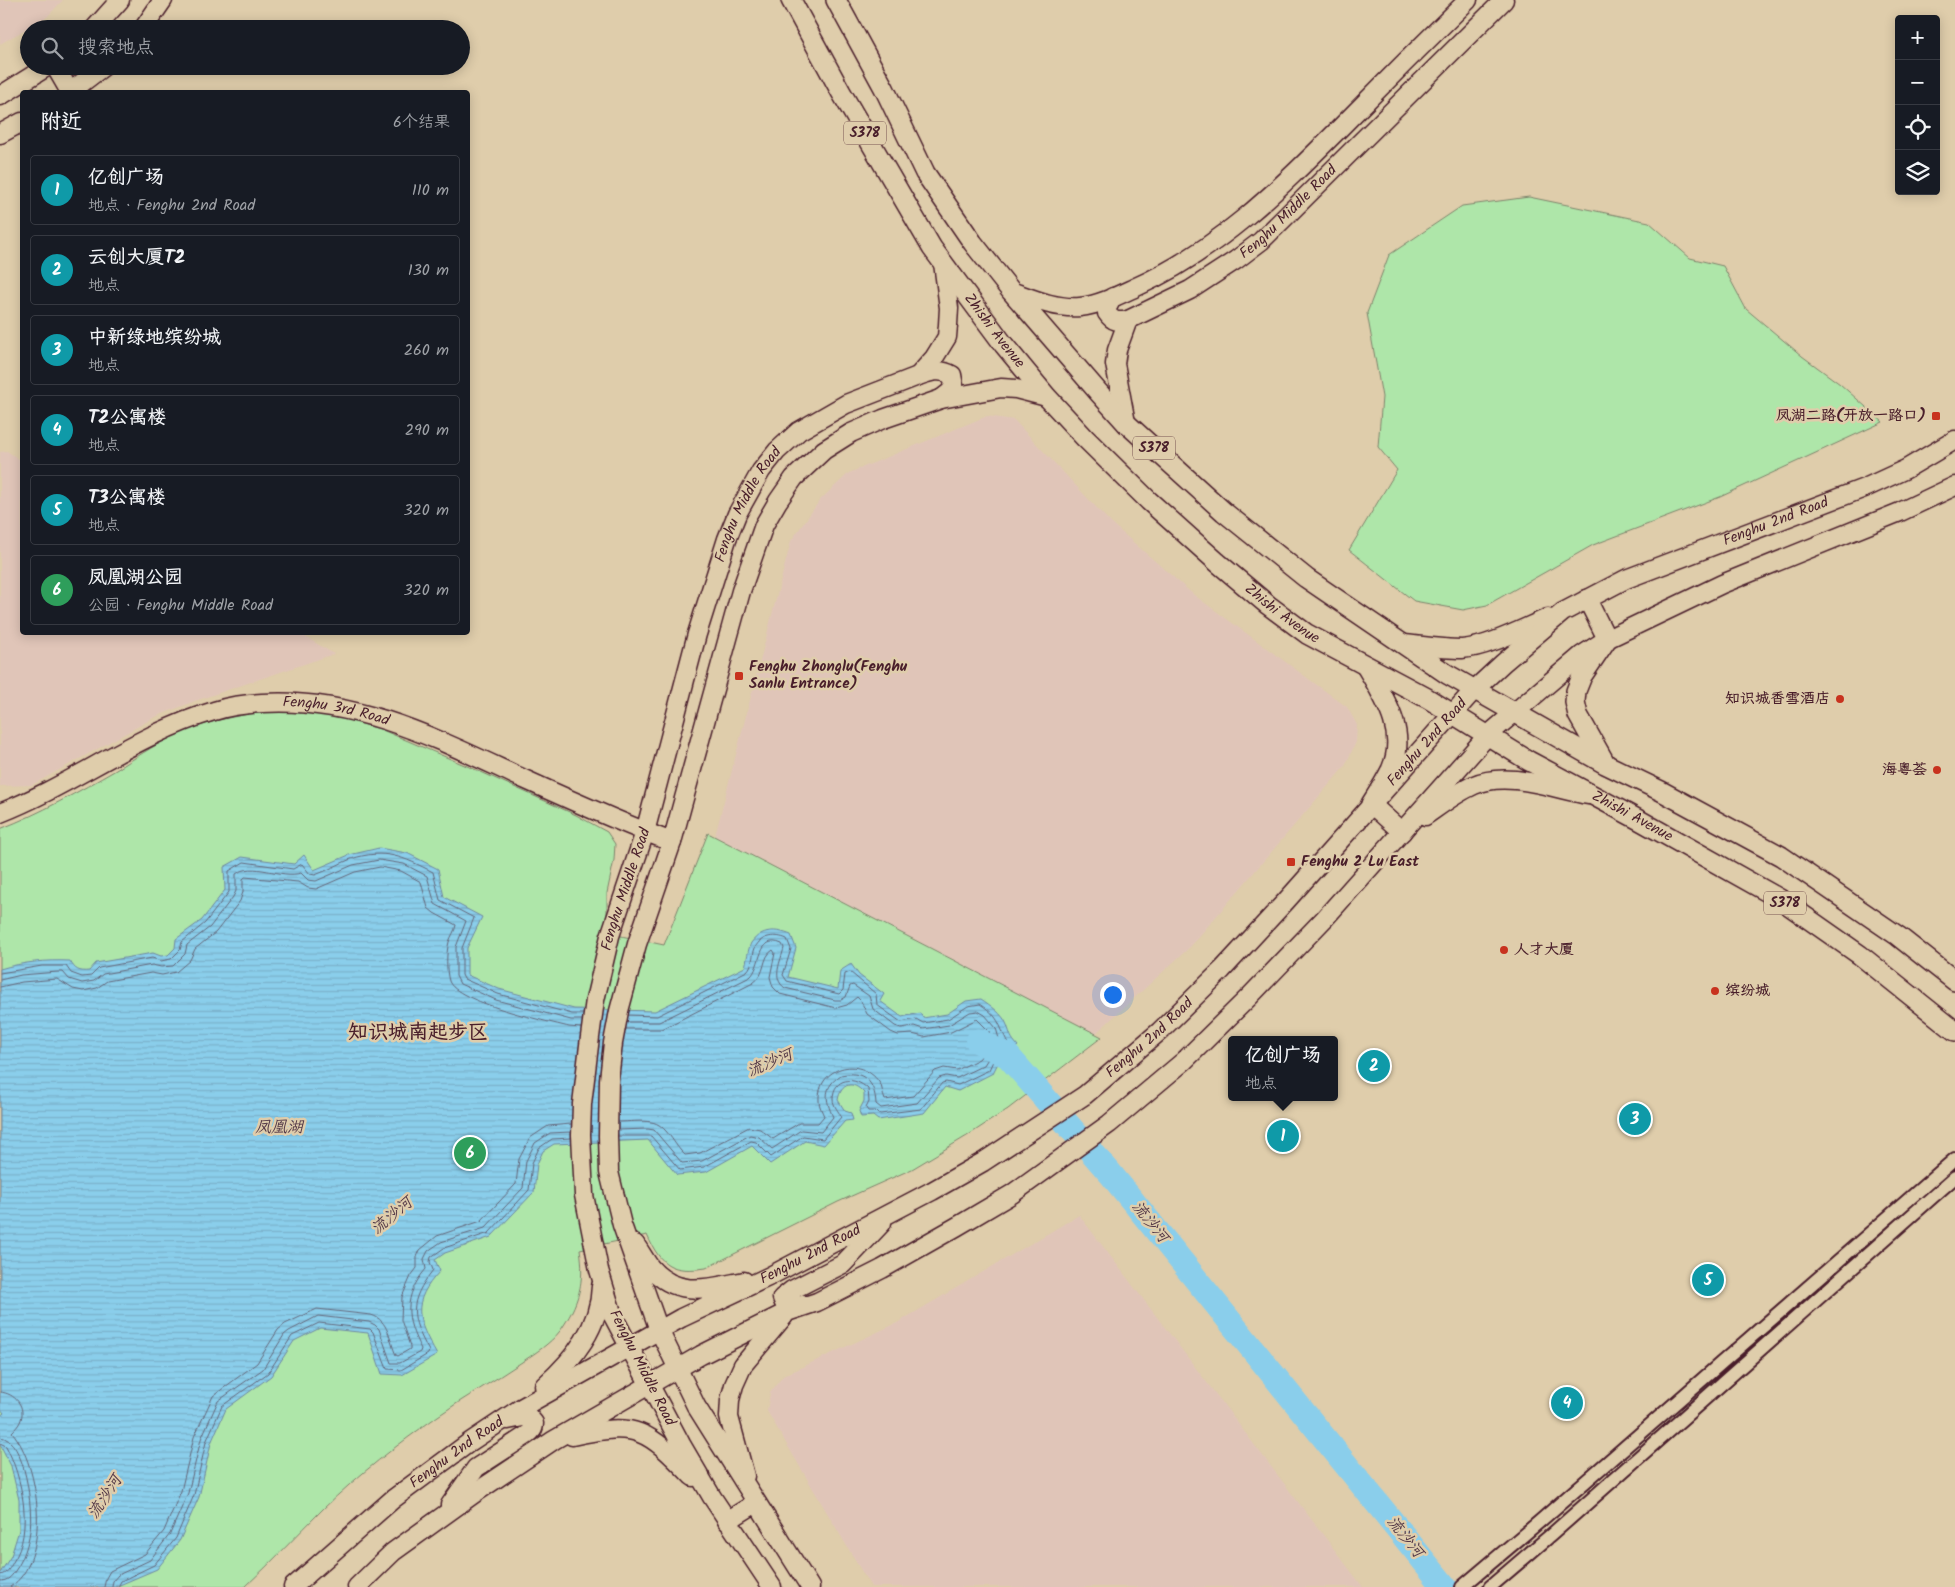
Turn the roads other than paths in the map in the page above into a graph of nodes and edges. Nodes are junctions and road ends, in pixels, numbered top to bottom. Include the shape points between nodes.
1 (120, 0) edge
2 (163, 0) edge
3 (791, 0) edge
4 (836, 0) edge
5 (1468, 0) edge
6 (1504, 0) edge
7 (102, 20) edge
8 (149, 20) edge
9 (33, 75) edge
10 (60, 75) edge
11 (92, 75) edge
12 (69, 90) edge
13 (73, 90) edge
14 (1, 95) edge
15 (20, 123) edge
16 (0, 134) edge
17 (943, 263) junction
18 (1011, 291) junction
19 (1113, 297) junction
20 (1128, 320) junction
21 (918, 376) junction
22 (1047, 397) junction
23 (941, 399) junction
24 (1126, 423) junction
25 (1955, 440) edge
26 (1955, 486) edge
27 (1587, 599) junction
28 (1563, 612) junction
29 (1608, 639) junction
30 (1404, 644) junction
31 (1368, 668) junction
32 (1474, 690) junction
33 (1514, 712) junction
34 (1452, 714) junction
35 (1487, 736) junction
36 (1605, 764) junction
37 (1599, 798) junction
38 (1371, 804) junction
39 (0, 813) edge
40 (645, 832) junction
41 (1402, 832) junction
42 (672, 842) junction
43 (1955, 981) edge
44 (1955, 1031) edge
45 (1955, 1159) edge
46 (1955, 1178) edge
47 (891, 1214) junction
48 (622, 1225) junction
49 (593, 1246) junction
50 (768, 1276) junction
51 (817, 1302) junction
52 (787, 1312) junction
53 (659, 1330) junction
54 (628, 1347) junction
55 (677, 1370) junction
56 (649, 1385) junction
57 (521, 1408) junction
58 (499, 1423) junction
59 (554, 1440) junction
60 (712, 1497) junction
61 (752, 1497) junction
62 (441, 1518) junction
63 (727, 1521) junction
64 (293, 1587) edge
65 (357, 1587) edge
66 (772, 1587) edge
67 (810, 1587) edge
68 (1462, 1587) edge
69 (1490, 1587) edge

1 - 7 street
2 - 8 street
3 - 17 main road, Zhishi Avenue / S378 via 902,198
4 - 18 main road, S378 via 925,173
5 - 19 street, Fenghu Middle Road via 1258,208 1203,251 1146,283
6 - 20 street, Fenghu Middle Road via 1260,241 1190,290
9 - 14 street
10 - 12 street
11 - 13 street
15 - 16 street
17 - 21 street, Fenghu Middle Road via 949,308 947,337
17 - 22 main road, Zhishi Avenue / S378 via 1004,346
18 - 19 street, Fenghu Middle Road via 1067,307 1096,304
18 - 24 main road, S378
19 - 20 street via 1107,313 1118,322
20 - 24 street via 1115,364
21 - 23 street via 937,370 952,375 954,386
21 - 40 street, Fenghu Middle Road via 846,404 799,430 761,470 749,490 726,539
22 - 23 street, Fenghu Middle Road via 1001,388
22 - 31 main road, Zhishi Avenue / S378 via 1149,501 1216,562 1307,634
23 - 42 street, Fenghu Middle Road via 851,433 824,450 794,478 778,501 764,525 741,591
24 - 30 main road, S378 via 1224,512 1306,578
25 - 27 street, Fenghu 2nd Road via 1867,487 1626,578
26 - 29 street via 1891,516 1722,584
27 - 28 street, Fenghu 2nd Road
27 - 29 street
28 - 30 street via 1491,642 1462,649
28 - 32 street, Fenghu 2nd Road
29 - 33 street via 1582,655
29 - 36 main road via 1582,676 1575,702 1578,715
30 - 32 main road, S378
31 - 34 main road, Zhishi Avenue / S378
31 - 38 main road via 1393,715 1397,740 1391,769
32 - 33 main road, S378
32 - 34 street, Fenghu 2nd Road
33 - 35 street
33 - 36 main road, S378
34 - 35 main road, Zhishi Avenue / S378
34 - 38 street, Fenghu 2nd Road
35 - 37 main road, Zhishi Avenue / S378
35 - 41 street
36 - 43 main road, S378 via 1782,856 1898,936
37 - 41 street via 1509,779 1486,781 1457,794
37 - 44 main road, Zhishi Avenue / S378 via 1780,899 1860,955
38 - 41 street
38 - 47 street, Fenghu 2nd Road via 1286,901 1160,1032 1085,1096 982,1162
39 - 40 street, Fenghu 3rd Road via 50,791 187,719 235,706 279,702 351,710 393,722
40 - 42 street, Fenghu 3rd Road
40 - 49 street, Fenghu Middle Road via 610,936 595,1000 582,1104 582,1177
41 - 51 street via 1250,996 1184,1061 1109,1124 1012,1194 882,1269
42 - 48 street, Fenghu Middle Road via 637,944 613,1044 608,1106 609,1172
45 - 68 street
46 - 69 street
47 - 50 street, Fenghu 2nd Road
47 - 51 street via 843,1264 782,1298 784,1303 796,1306
48 - 50 street via 650,1266 671,1284 695,1289
48 - 53 street, Fenghu Middle Road
49 - 54 street, Fenghu Middle Road via 613,1316
49 - 57 street via 601,1293 588,1336 561,1371
50 - 53 street, Fenghu 2nd Road
51 - 52 street
52 - 55 street
52 - 61 street via 743,1365 730,1400 729,1417
53 - 54 street, Fenghu 2nd Road
53 - 55 street, Fenghu Middle Road
54 - 56 street, Fenghu Middle Road
54 - 57 street, Fenghu 2nd Road
55 - 56 street
55 - 61 street, Fenghu Middle Road
56 - 59 street
56 - 60 street, Fenghu Middle Road
57 - 58 street, Fenghu 2nd Road
58 - 62 street via 528,1416 534,1427 476,1468
58 - 64 street, Fenghu 2nd Road via 393,1499
59 - 60 street via 601,1430 634,1430 662,1446
59 - 62 street
60 - 63 street, Fenghu Middle Road
61 - 63 street
61 - 67 street, Fenghu Middle Road
62 - 65 street via 393,1552
63 - 66 street, Fenghu Middle Road

